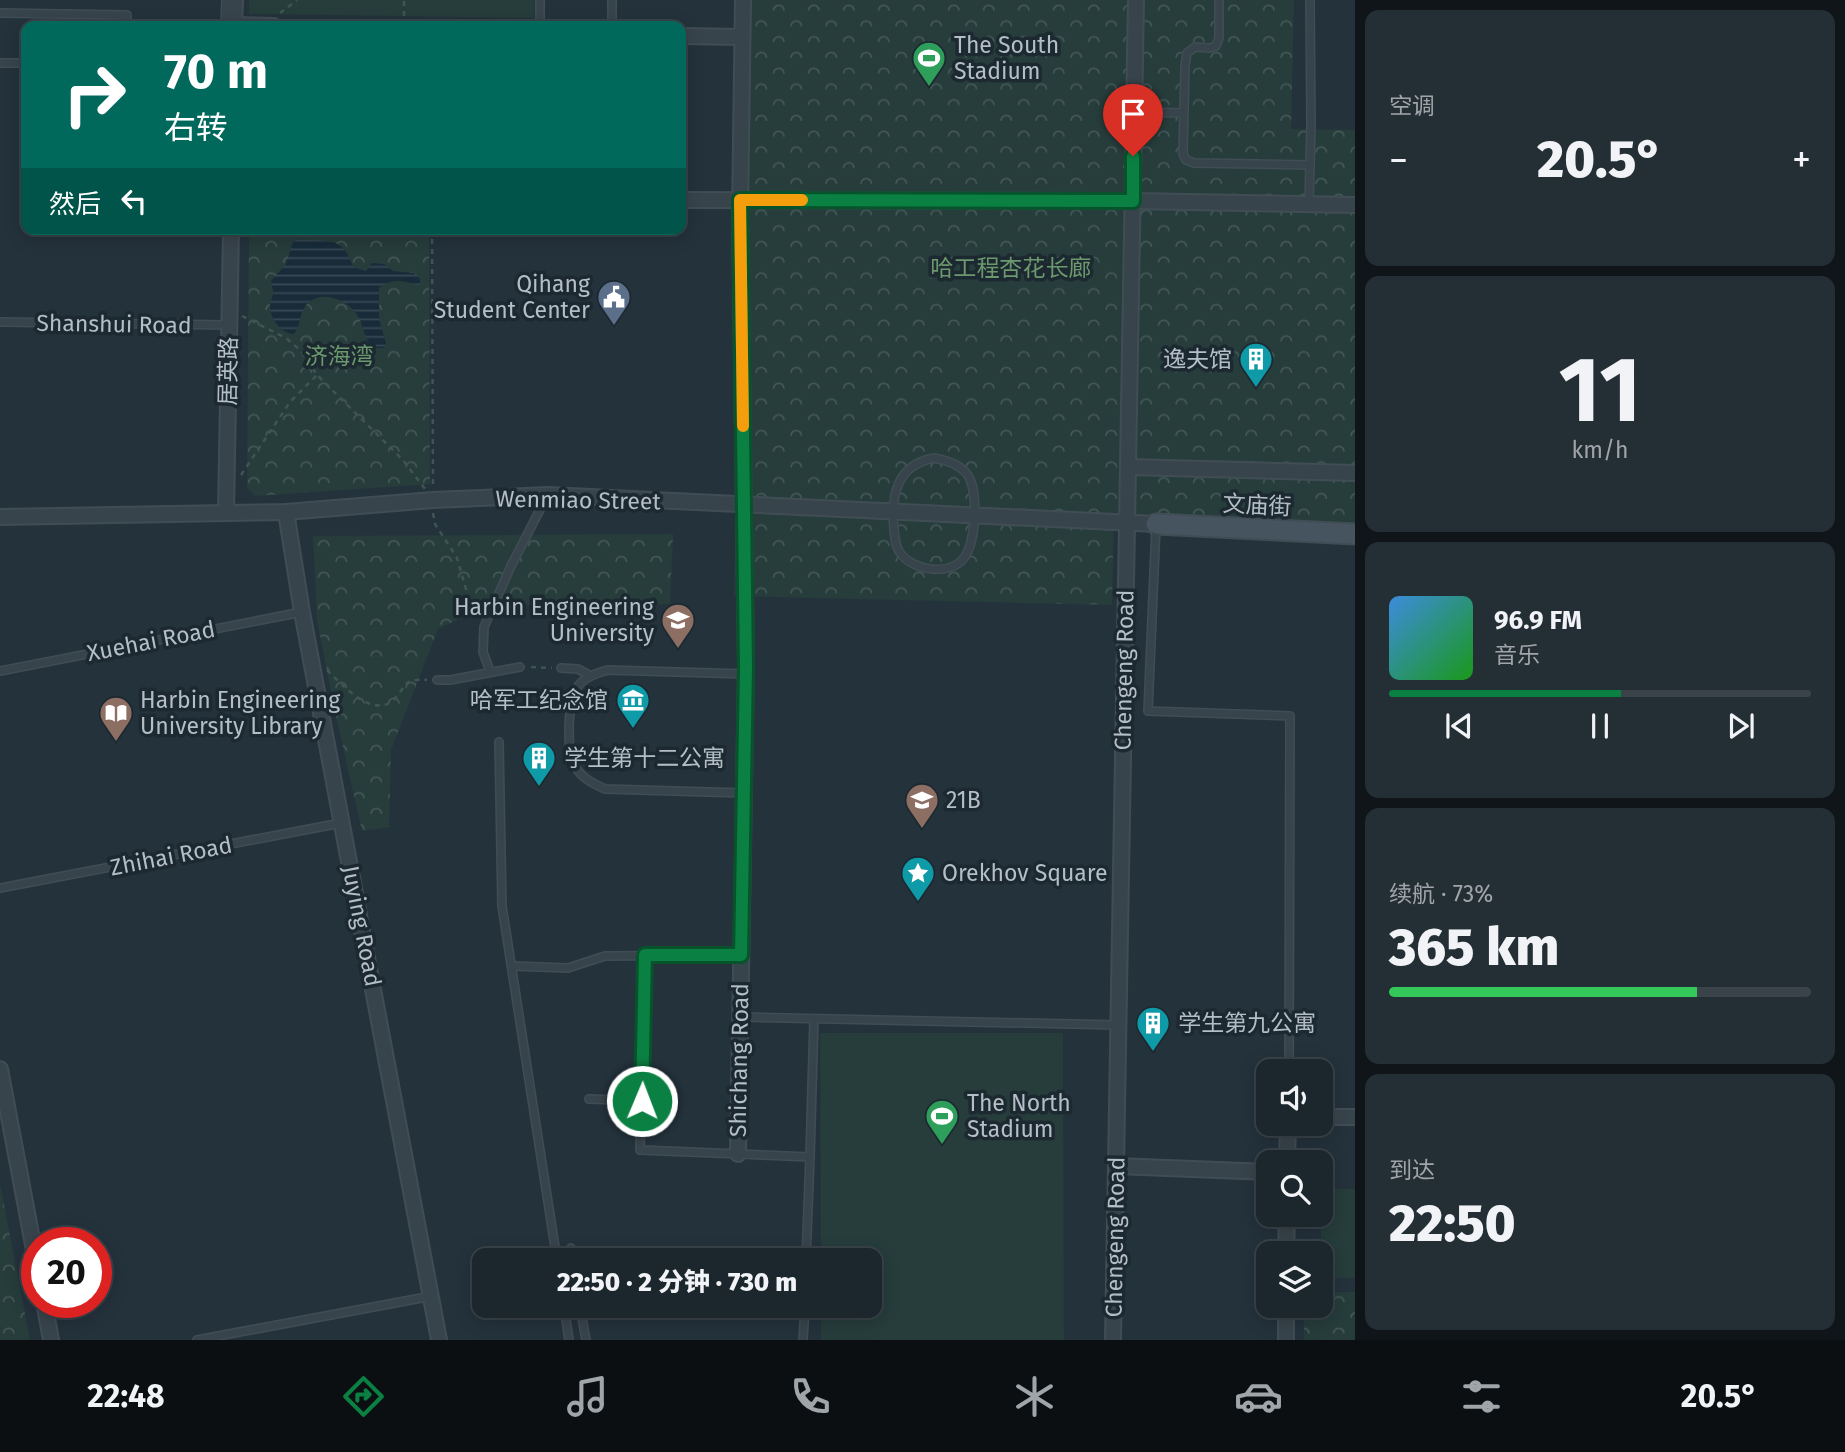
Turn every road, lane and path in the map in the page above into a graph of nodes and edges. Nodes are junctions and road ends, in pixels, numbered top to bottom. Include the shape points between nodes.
1 (226, 0) edge
2 (235, 0) edge
3 (297, 0) edge
4 (404, 0) edge
5 (540, 0) edge
6 (612, 0) edge
7 (743, 0) edge
8 (1136, 0) edge
9 (1219, 0) edge
10 (1310, 0) edge
11 (0, 13) edge
12 (127, 21) edge
13 (225, 21) edge
14 (234, 21) edge
15 (270, 21) edge
16 (404, 21) edge
17 (540, 21) edge
18 (612, 21) edge
19 (686, 36) edge
20 (742, 37) junction
21 (0, 63) edge
22 (21, 63) edge
23 (1134, 112) junction
24 (1184, 113) junction
25 (1310, 165) junction
26 (686, 200) edge
27 (740, 200) junction
28 (1133, 201) junction
29 (1309, 204) junction
30 (1355, 205) edge
31 (231, 235) edge
32 (432, 235) edge
33 (229, 318) junction
34 (0, 323) edge
35 (317, 376) junction
36 (1128, 467) junction
37 (1355, 473) edge
38 (240, 477) dead end
39 (548, 495) junction
40 (433, 500) junction
41 (744, 504) junction
42 (286, 512) junction
43 (894, 512) junction
44 (226, 513) junction
45 (974, 516) junction
46 (0, 517) edge
47 (1127, 523) junction
48 (1156, 524) junction
49 (1355, 534) edge
50 (302, 612) junction
51 (487, 617) junction
52 (309, 652) junction
53 (520, 667) joint
54 (561, 668) joint
55 (0, 671) edge
56 (490, 671) junction
57 (746, 674) junction
58 (590, 676) junction
59 (437, 680) joint
60 (499, 742) dead end
61 (744, 793) junction
62 (342, 823) junction
63 (0, 888) edge
64 (645, 955) junction
65 (741, 955) junction
66 (512, 966) junction
67 (740, 1017) junction
68 (814, 1019) junction
69 (1118, 1025) junction
70 (1289, 1059) edge
71 (0, 1069) edge
72 (589, 1099) dead end
73 (642, 1101) junction
74 (1333, 1117) edge
75 (1355, 1117) edge
76 (738, 1154) junction
77 (810, 1157) junction
78 (1116, 1167) junction
79 (1256, 1172) edge
80 (30, 1227) edge
81 (555, 1248) edge
82 (806, 1248) edge
83 (432, 1296) junction
84 (47, 1318) edge
85 (566, 1318) edge
86 (582, 1318) edge
87 (804, 1318) edge
88 (1286, 1318) edge
89 (51, 1340) edge
90 (197, 1340) edge
91 (439, 1340) edge
92 (569, 1340) edge
93 (586, 1340) edge
94 (803, 1340) edge
95 (1113, 1340) edge
96 (1286, 1340) edge

1 - 13 lane
2 - 14 street
3 - 15 path
4 - 16 path
5 - 17 lane
6 - 18 lane
7 - 20 street, Shichang Road
8 - 23 street, Chengeng Road
9 - 24 lane via 1216,46 1195,47 1187,53
10 - 25 lane
11 - 12 lane via 127,15
19 - 20 street
20 - 27 street, Shichang Road
21 - 22 lane
23 - 24 lane
23 - 28 street, Chengeng Road
24 - 25 lane via 1186,160
25 - 29 lane
26 - 27 street
27 - 28 street
27 - 41 street, Shichang Road
28 - 29 street
28 - 36 street, Chengeng Road
29 - 30 street
31 - 33 street, 居英路
32 - 40 path
33 - 34 lane, Shanshui Road
33 - 35 path via 286,338
33 - 44 street, 居英路
35 - 38 path via 290,402
35 - 40 path via 415,472
36 - 37 street
36 - 47 street, Chengeng Road
39 - 40 street, Wenmiao Street
39 - 41 street, Wenmiao Street
39 - 51 lane
40 - 42 street, Wenmiao Street
40 - 51 path via 435,524 454,552 468,596
41 - 43 street, Wenmiao Street
41 - 57 street, Shichang Road
42 - 44 street, Wenmiao Street
42 - 50 street, Juying Road
43 - 45 street, Wenmiao Street
43 - 45 lane via 901,478 921,460 934,458 948,461 968,475
43 - 45 lane via 900,553 916,566 943,569 964,558
44 - 46 street, Wenmiao Street
45 - 47 street, Wenmiao Street
47 - 48 street, Wenmiao Street
47 - 69 street, Chengeng Road
48 - 49 main road, 文庙街
48 - 70 lane via 1148,711 1290,716
50 - 52 street, Juying Road
50 - 55 lane, Xuehai Road
51 - 56 lane via 482,652
52 - 59 path via 355,696 377,705 392,701 408,681
52 - 62 street, Juying Road
53 - 54 path
53 - 56 lane
54 - 58 lane via 578,669
56 - 59 lane
57 - 58 lane via 608,670
57 - 61 street, Shichang Road
58 - 61 lane via 578,685 572,699 569,750 575,767 590,782 605,789
60 - 66 lane via 500,879
61 - 65 street, Shichang Road
62 - 63 lane, Zhihai Road
62 - 83 street, Juying Road
64 - 65 lane
64 - 66 lane via 605,956 568,968
64 - 73 lane
65 - 67 street, Shichang Road
66 - 81 lane
67 - 68 lane
67 - 76 street, Shichang Road
68 - 69 lane
68 - 77 lane
69 - 78 street, Chengeng Road
71 - 80 street
72 - 73 lane
73 - 76 lane via 640,1150
74 - 75 street
76 - 77 lane
77 - 82 lane
78 - 79 street
78 - 95 street, Chengeng Road
83 - 90 lane
83 - 91 street, Juying Road
84 - 89 street
85 - 92 lane
86 - 93 lane
87 - 94 lane
88 - 96 street

